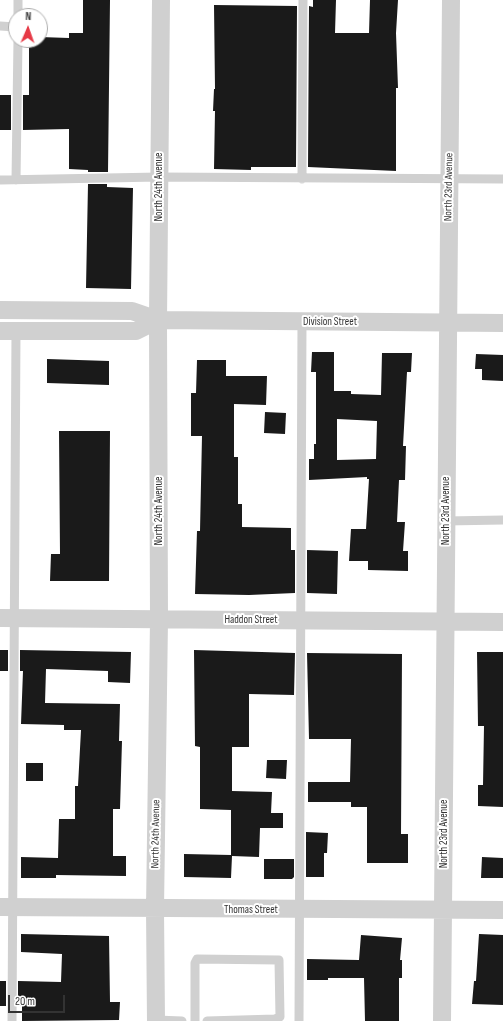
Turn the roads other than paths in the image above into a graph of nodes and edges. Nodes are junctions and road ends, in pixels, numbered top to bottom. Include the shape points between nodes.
1 (161, 0) edge
2 (304, 0) edge
3 (451, 0) edge
4 (18, 48) edge
5 (159, 177) junction
6 (449, 178) junction
7 (302, 179) junction
8 (503, 179) edge
9 (0, 180) edge
10 (16, 180) junction
11 (0, 310) edge
12 (158, 320) junction
13 (302, 322) junction
14 (448, 323) junction
15 (503, 323) edge
16 (8, 331) edge
17 (503, 520) edge
18 (446, 521) junction
19 (7, 619) edge
20 (159, 620) junction
21 (302, 621) junction
22 (446, 622) junction
23 (503, 622) edge
24 (6, 907) edge
25 (155, 909) junction
26 (300, 910) junction
27 (443, 910) junction
28 (503, 910) edge
29 (12, 1021) edge
30 (156, 1021) edge
31 (182, 1021) edge
32 (195, 1021) edge
33 (207, 1021) edge
34 (299, 1021) edge
35 (442, 1021) edge

1 - 5 street, North 24th Avenue
2 - 7 lane
3 - 6 street, North 23rd Avenue
4 - 10 lane
5 - 7 lane
5 - 10 lane
5 - 12 street, North 24th Avenue
6 - 7 lane
6 - 8 lane
6 - 14 street, North 23rd Avenue
9 - 10 lane
11 - 12 street, Division Street via 132,311
12 - 13 street, Division Street
12 - 16 street, Division Street via 136,331
12 - 20 street, North 24th Avenue
13 - 14 street, Division Street
13 - 21 lane
14 - 15 street, Division Street
14 - 18 street, North 23rd Avenue
16 - 19 lane
17 - 18 lane
18 - 22 street, North 23rd Avenue
19 - 20 street, Haddon Street
19 - 24 lane
20 - 21 street, Haddon Street
20 - 25 street, North 24th Avenue
21 - 22 street, Haddon Street
21 - 26 lane
22 - 23 street, Haddon Street
22 - 27 street, North 23rd Avenue
24 - 25 street, Thomas Street
24 - 29 lane
25 - 26 street, Thomas Street
25 - 30 street, North 24th Avenue
26 - 27 street, Thomas Street
26 - 34 lane
27 - 28 street, Thomas Street
27 - 35 street, North 23rd Avenue
30 - 31 lane
32 - 33 lane via 197,959 280,960 280,1017

